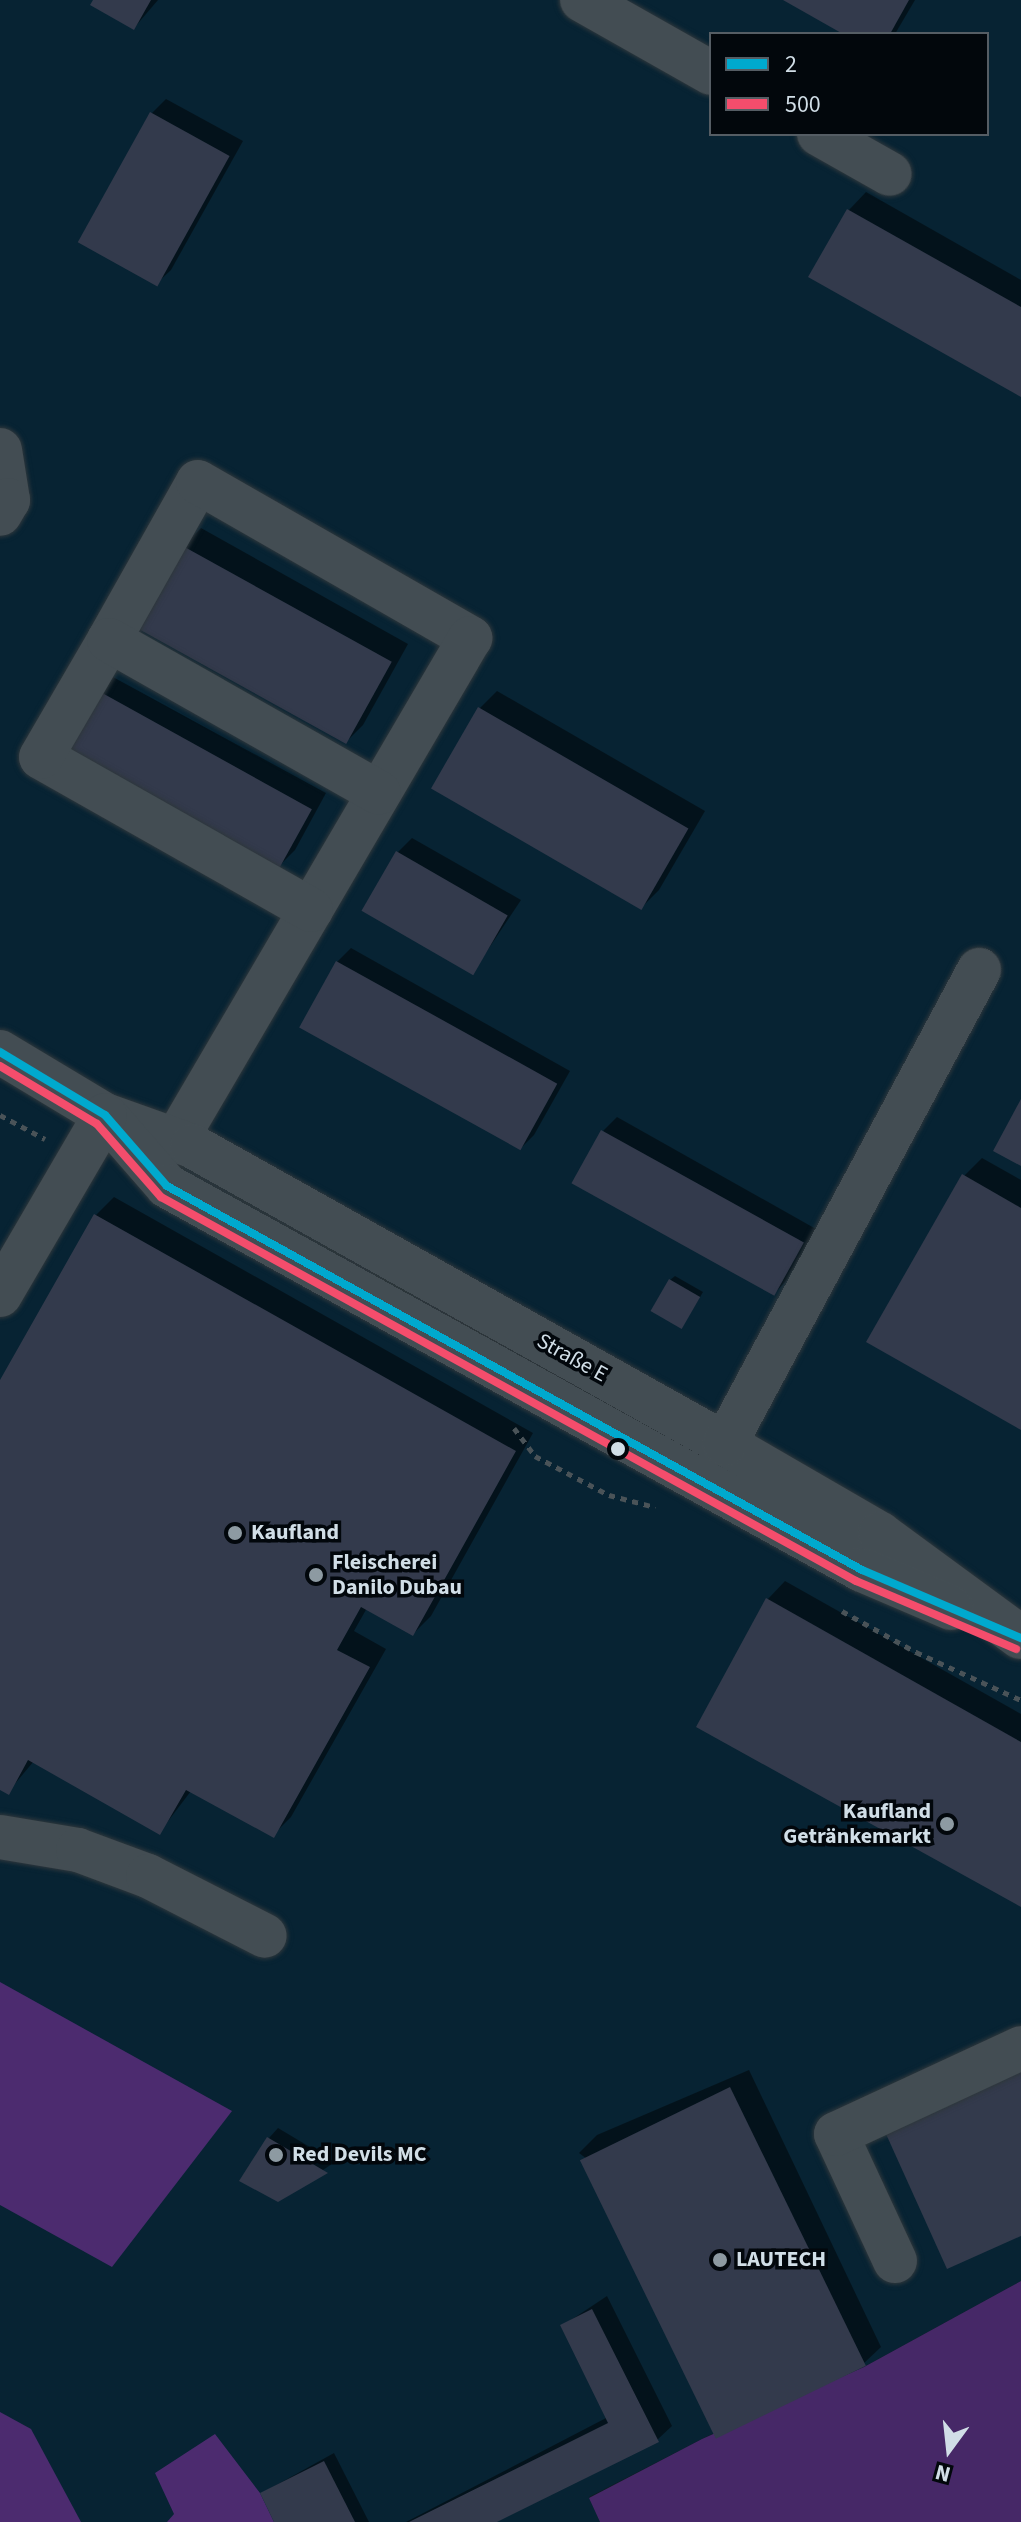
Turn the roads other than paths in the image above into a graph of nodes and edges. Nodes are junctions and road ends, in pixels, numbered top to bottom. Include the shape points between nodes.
1 (582, 0) edge
2 (709, 72) edge
3 (823, 136) edge
4 (890, 174) dead end
5 (0, 450) edge
6 (0, 514) edge
7 (109, 640) junction
8 (379, 793) junction
9 (311, 910) junction
10 (979, 970) dead end
11 (0, 1052) edge
12 (105, 1115) junction
13 (176, 1140) junction
14 (0, 1295) edge
15 (725, 1444) junction
16 (1020, 1637) edge
17 (0, 1837) edge
18 (265, 1936) dead end
19 (1021, 2048) edge
20 (895, 2261) dead end

1 - 2 street
3 - 4 street
5 - 6 street via 8,500
7 - 8 street
7 - 8 street via 198,482 470,638
7 - 9 street via 41,757
8 - 9 street
9 - 13 street
10 - 15 street
11 - 12 street, Straße E
12 - 13 street, Straße E
12 - 14 street
12 - 16 street, Straße E via 167,1186 862,1570
13 - 15 street, Straße E
15 - 16 street, Straße E via 880,1534
17 - 18 street via 78,1850 148,1876
19 - 20 street via 836,2134

